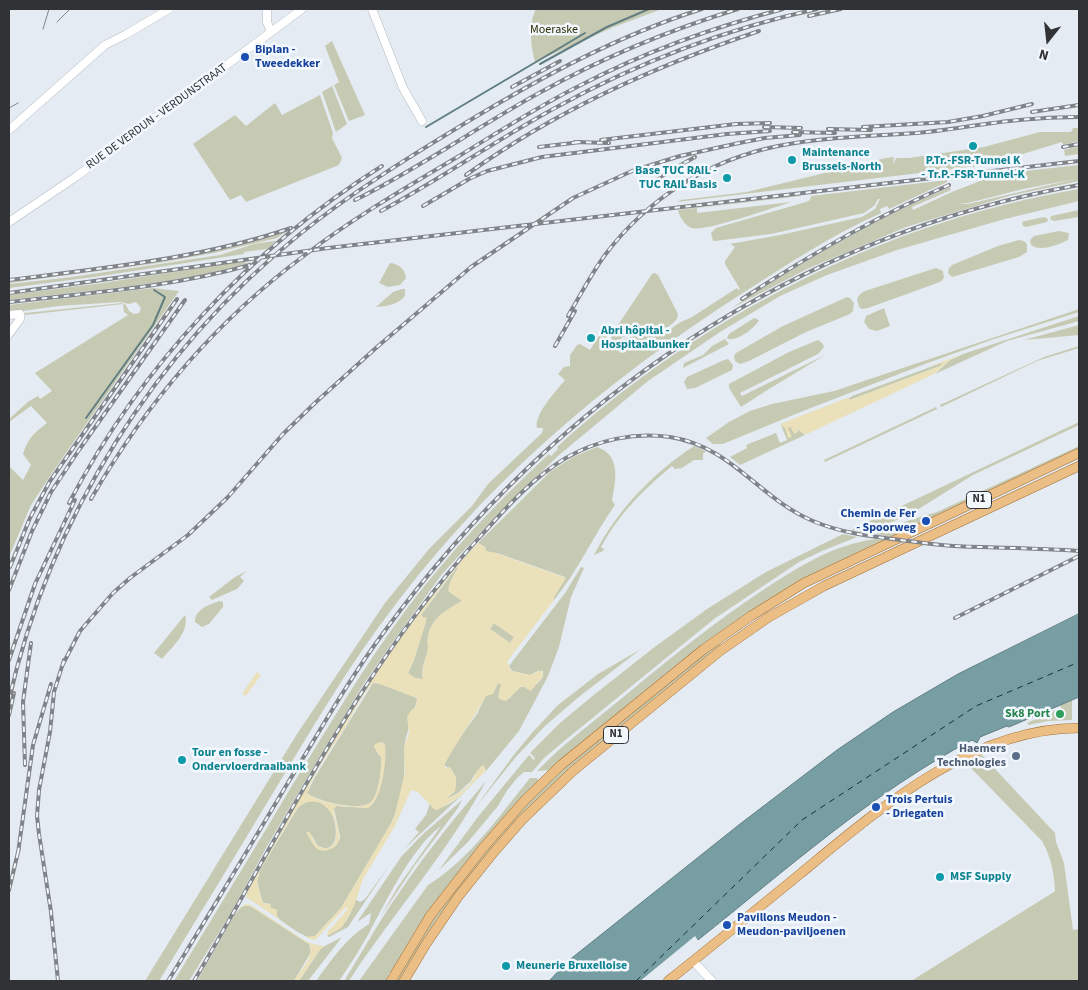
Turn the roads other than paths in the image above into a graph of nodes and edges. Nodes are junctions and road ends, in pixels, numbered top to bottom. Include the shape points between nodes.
1 (169, 9) edge
2 (267, 9) edge
3 (302, 9) edge
4 (372, 9) edge
5 (271, 32) junction
6 (422, 121) dead end
7 (9, 130) edge
8 (9, 222) edge
9 (9, 315) edge
10 (9, 334) edge
11 (1079, 453) edge
12 (1079, 466) edge
13 (1079, 728) edge
14 (693, 961) junction
15 (391, 981) edge
16 (404, 981) edge
17 (668, 981) edge
18 (712, 981) edge

1 - 7 street via 105,45
2 - 5 street
3 - 5 street, RUE DE VERDUN - VERDUNSTRAAT
4 - 6 street via 403,88
5 - 8 street, RUE DE VERDUN - VERDUNSTRAAT via 77,176
9 - 10 street via 20,314
11 - 15 main road, N1 via 804,583 704,649 562,765 525,800 440,903
12 - 16 main road, N1 via 824,586 769,617 720,651 588,759 522,820 458,897
13 - 14 main road via 1042,731 1006,739 982,748 929,777 866,820
14 - 17 main road
14 - 18 street

